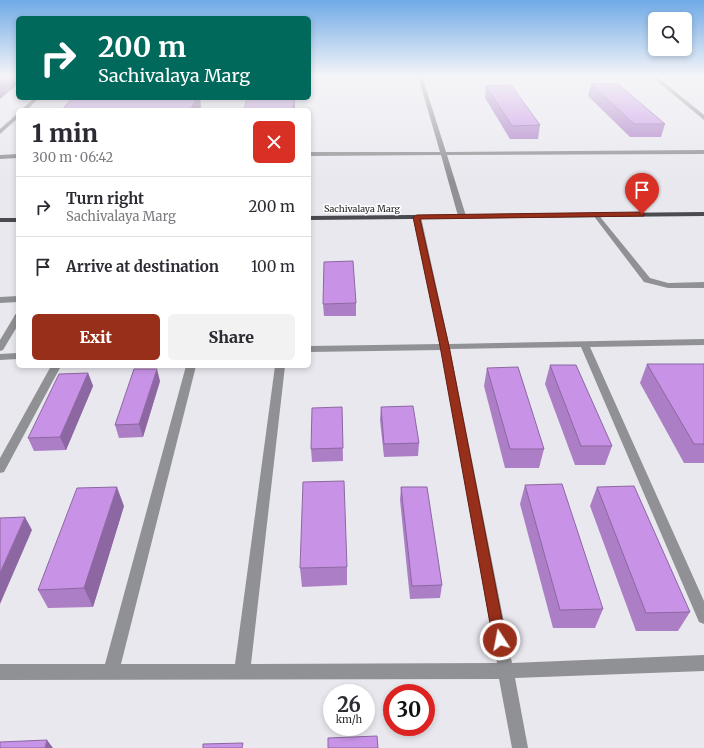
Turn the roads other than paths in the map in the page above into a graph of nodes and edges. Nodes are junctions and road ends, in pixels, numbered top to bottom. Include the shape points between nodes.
1 (430, 111) edge
2 (695, 111) edge
3 (16, 117) edge
4 (704, 118) edge
5 (0, 132) edge
6 (704, 152) edge
7 (311, 154) edge
8 (443, 154) junction
9 (16, 156) edge
10 (0, 157) edge
11 (595, 214) junction
12 (704, 214) edge
13 (462, 216) junction
14 (417, 217) junction
15 (311, 218) edge
16 (0, 220) edge
17 (16, 220) edge
18 (704, 285) edge
19 (16, 299) edge
20 (0, 300) edge
21 (16, 320) edge
22 (704, 342) edge
23 (584, 344) junction
24 (445, 346) junction
25 (0, 348) edge
26 (311, 349) edge
27 (16, 356) edge
28 (0, 357) edge
29 (55, 368) edge
30 (190, 368) edge
31 (280, 368) edge
32 (0, 469) edge
33 (704, 617) edge
34 (704, 663) edge
35 (0, 672) edge
36 (111, 672) junction
37 (242, 672) junction
38 (505, 672) junction
39 (520, 748) edge

1 - 8 street
2 - 4 street
3 - 5 street
6 - 8 street
7 - 8 street
8 - 13 street
9 - 10 street
11 - 12 main road, Sachivalaya Marg
11 - 13 main road, Sachivalaya Marg
11 - 18 street via 648,280 668,285
13 - 14 main road, Sachivalaya Marg
14 - 15 main road, Sachivalaya Marg
14 - 24 street
16 - 17 main road
19 - 20 street
21 - 25 street
22 - 23 street
23 - 24 street
23 - 33 street
24 - 26 street
24 - 38 street
27 - 28 street
29 - 32 street
30 - 36 street
31 - 37 street
34 - 38 street
35 - 36 street
36 - 37 street
37 - 38 street
38 - 39 street

